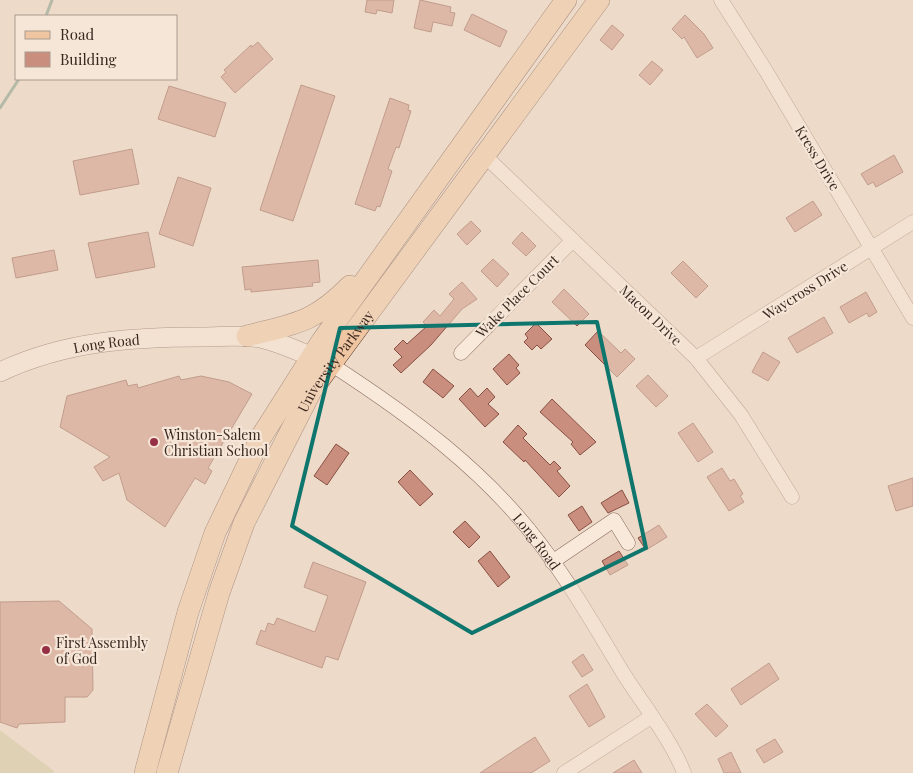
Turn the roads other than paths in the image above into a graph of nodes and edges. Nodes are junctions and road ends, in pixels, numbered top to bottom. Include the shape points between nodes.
1 (566, 0) edge
2 (599, 0) edge
3 (721, 0) edge
4 (484, 155) junction
5 (913, 222) edge
6 (572, 240) junction
7 (871, 248) junction
8 (376, 266) junction
9 (913, 318) edge
10 (246, 336) junction
11 (217, 337) junction
12 (461, 353) dead end
13 (696, 358) junction
14 (308, 362) junction
15 (332, 365) junction
16 (0, 372) edge
17 (792, 497) dead end
18 (628, 543) dead end
19 (552, 562) junction
20 (651, 717) junction
21 (145, 773) edge
22 (167, 773) edge
23 (564, 773) edge
24 (684, 773) edge

1 - 8 main road, University Parkway
2 - 4 main road, University Parkway
3 - 7 street, Kress Drive
4 - 6 street, Macon Drive
4 - 15 main road, University Parkway
5 - 7 street, Waycross Drive
6 - 12 street, Wake Place Court
6 - 13 street, Macon Drive
7 - 9 street, Kress Drive
7 - 13 street, Waycross Drive
8 - 10 main road via 364,272 308,320
8 - 14 main road, University Parkway
10 - 11 main road, Long Road
10 - 14 main road, Long Road via 296,350
11 - 14 main road, Long Road via 267,348
11 - 16 main road, Long Road via 142,337 99,342 54,352
13 - 17 street, Macon Drive via 741,414
14 - 15 main road, Long Road
14 - 21 main road, University Parkway via 261,437 215,533 188,612
15 - 19 street, Long Road via 384,398 468,465 514,512
15 - 22 main road, University Parkway via 311,391 244,523 218,592
18 - 19 street via 614,520
19 - 20 street, Long Road
20 - 23 street
20 - 24 street, Long Road

